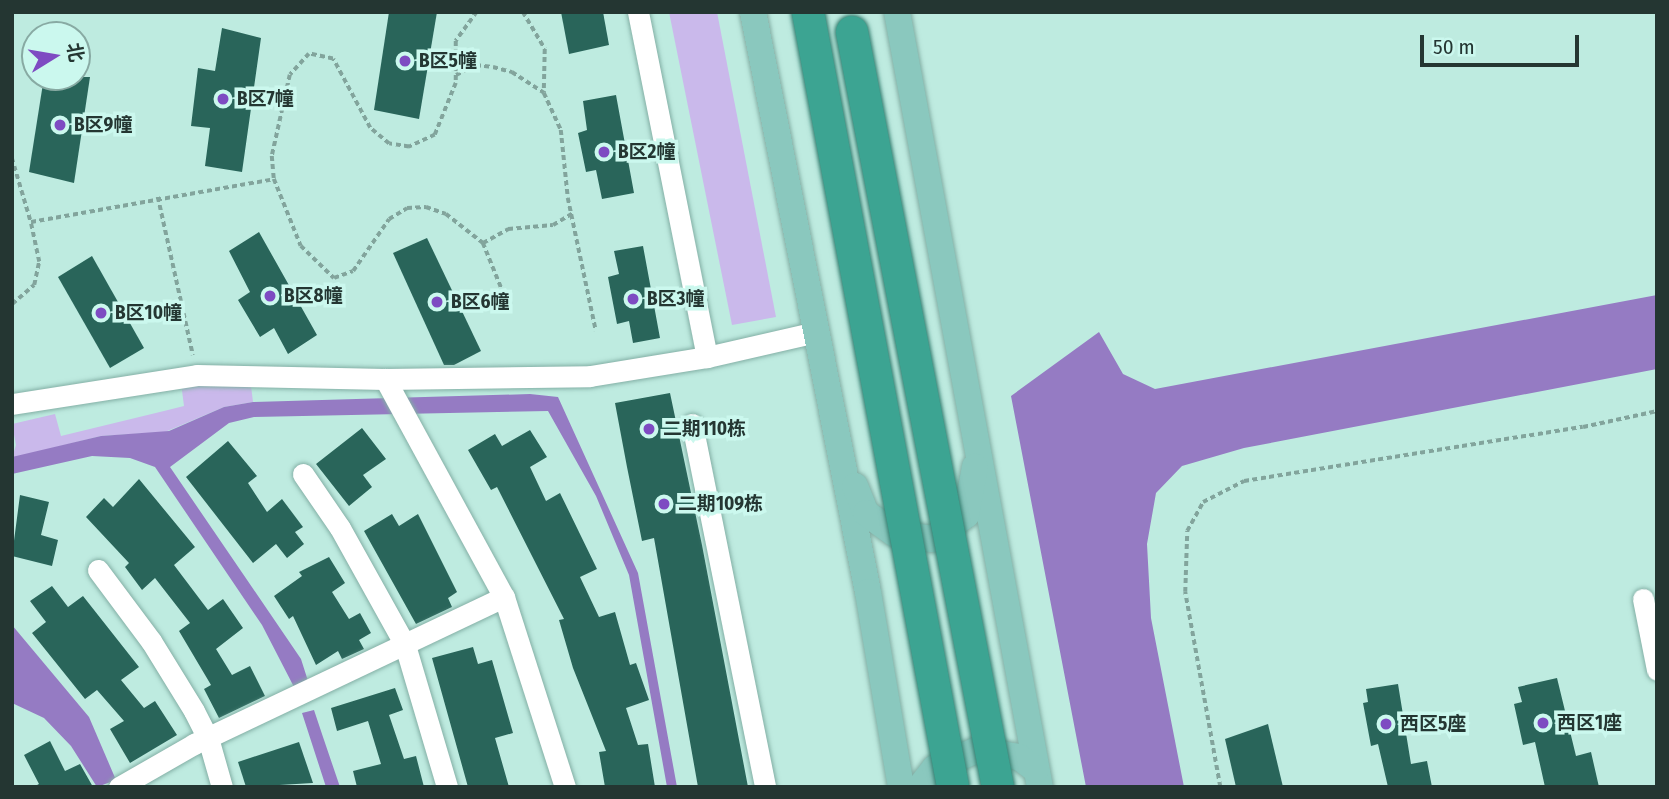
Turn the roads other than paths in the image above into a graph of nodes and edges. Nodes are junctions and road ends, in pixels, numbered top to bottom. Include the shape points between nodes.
1 (638, 12) edge
2 (752, 12) edge
3 (808, 12) edge
4 (897, 12) edge
5 (852, 32) dead end
6 (816, 331) junction
7 (707, 357) junction
8 (389, 387) junction
9 (12, 404) edge
10 (692, 424) dead end
11 (974, 428) junction
12 (842, 456) junction
13 (303, 474) dead end
14 (98, 570) dead end
15 (504, 597) junction
16 (1643, 598) dead end
17 (405, 645) junction
18 (1657, 670) edge
19 (208, 738) junction
20 (1038, 778) edge
21 (120, 787) edge
22 (222, 787) edge
23 (447, 787) edge
24 (565, 787) edge
25 (765, 787) edge
26 (901, 787) edge
27 (920, 787) edge
28 (953, 787) edge
29 (998, 787) edge

1 - 7 street
2 - 6 main road
3 - 28 highway, bridge
4 - 11 main road
5 - 29 highway, bridge
6 - 7 street
6 - 12 main road
7 - 8 street via 590,376
8 - 9 street via 197,375
8 - 15 street
10 - 25 street
11 - 12 main road via 975,481 966,515 932,539 894,533 866,513
11 - 20 main road
12 - 26 main road
13 - 17 street via 340,528
14 - 19 street via 151,641
15 - 17 street
15 - 24 street
16 - 18 street
17 - 19 street
17 - 23 street
19 - 21 street
19 - 22 street
20 - 27 main road via 1019,757 977,750 935,768

